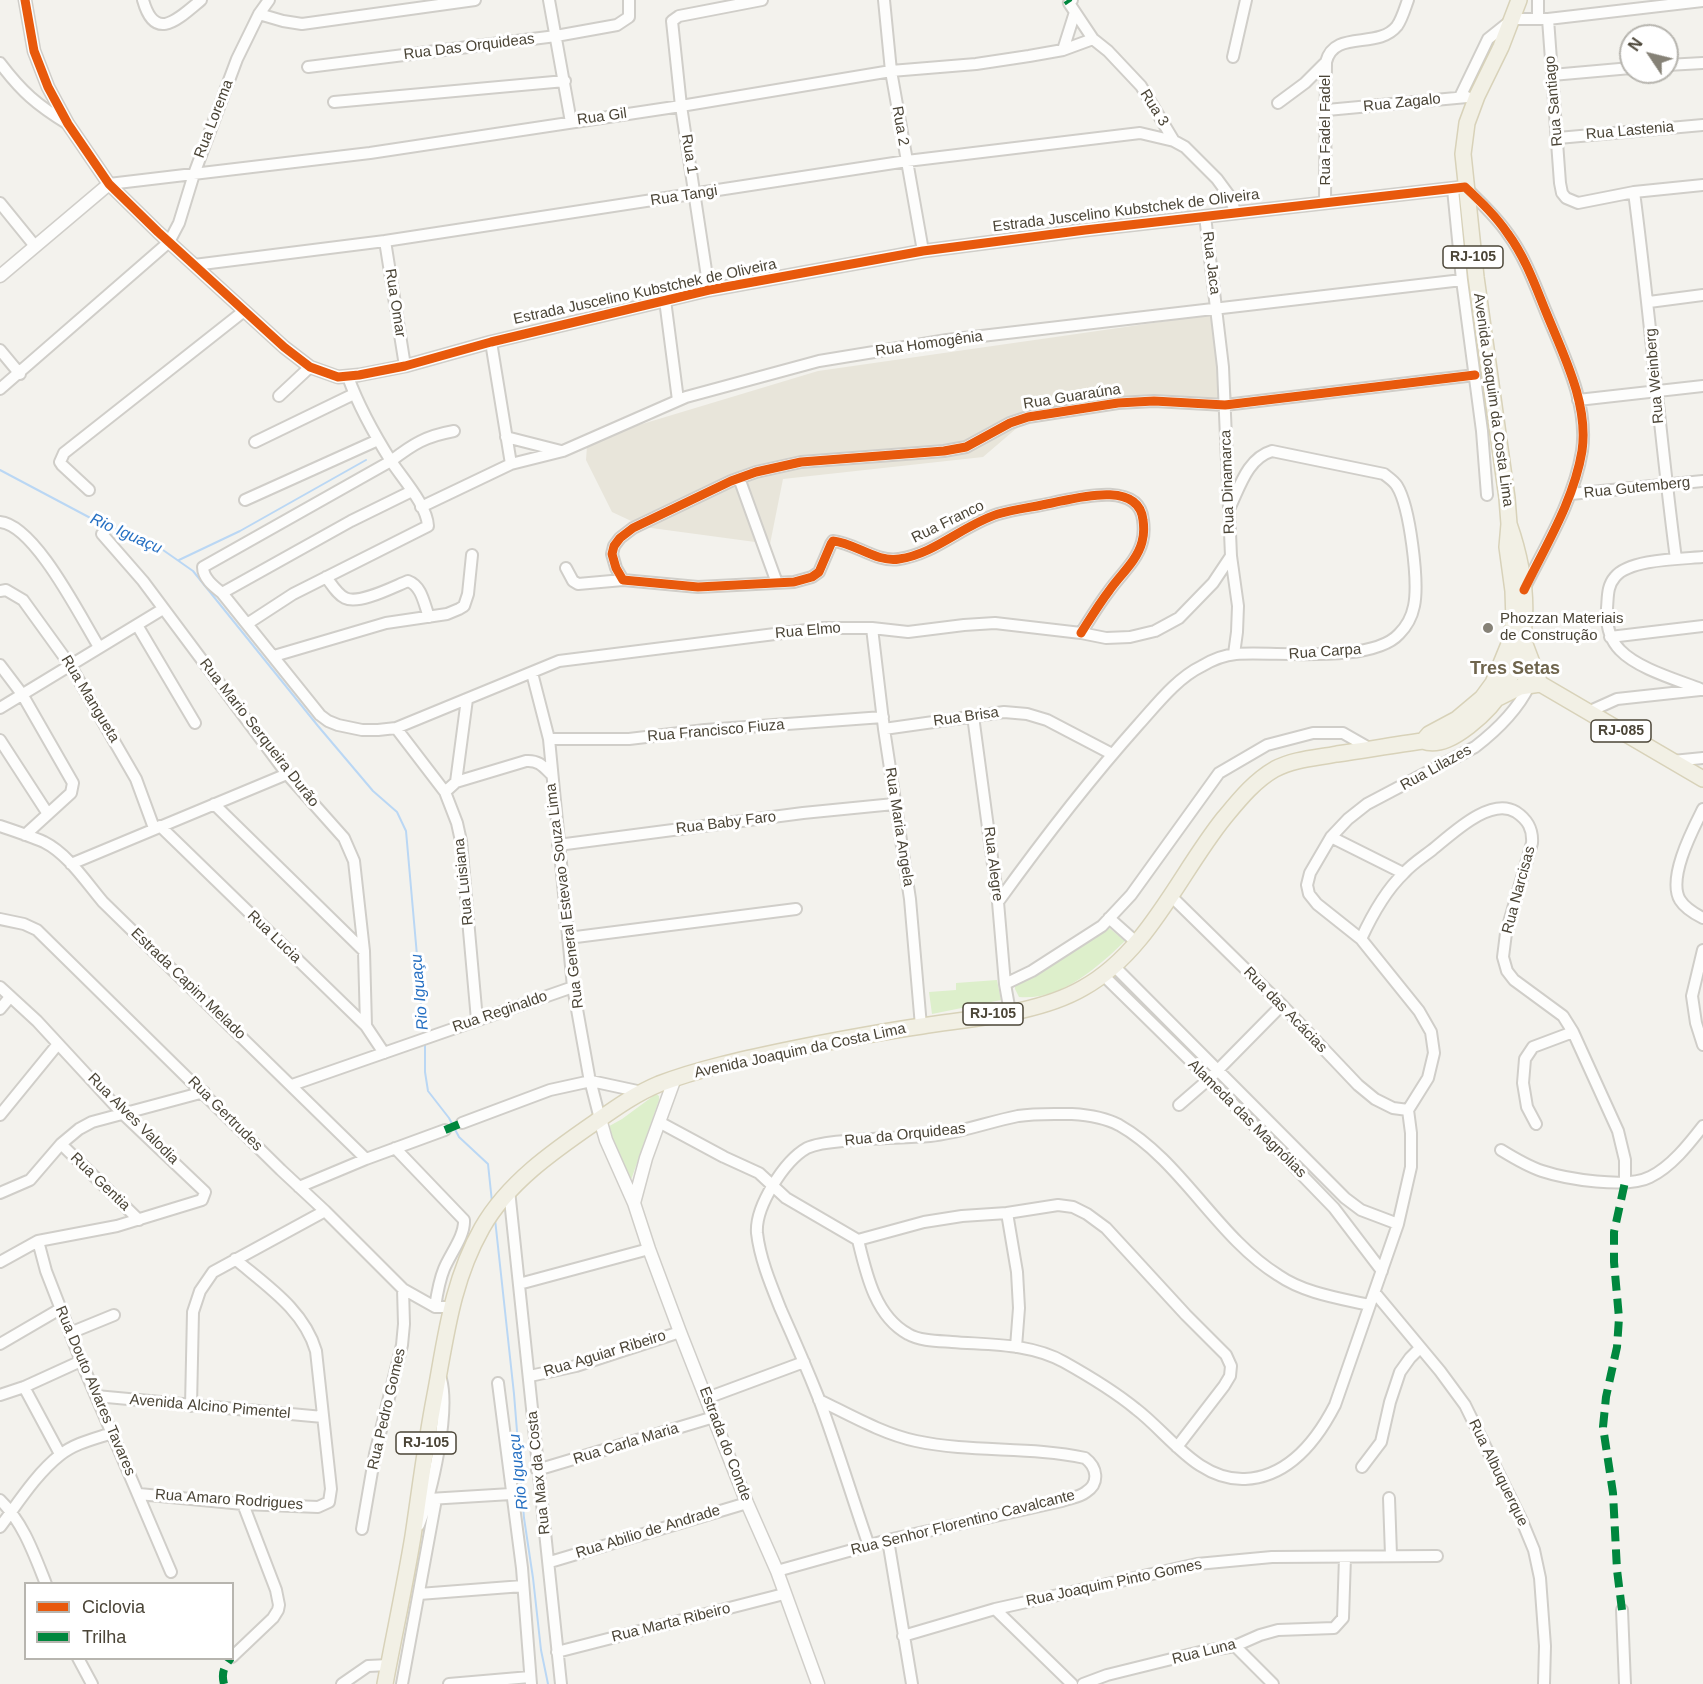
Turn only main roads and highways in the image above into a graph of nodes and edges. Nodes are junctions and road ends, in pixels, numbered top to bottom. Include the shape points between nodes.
1 (1519, 0) edge
2 (1509, 524) junction
3 (1516, 641) junction
4 (1515, 669) junction
5 (1534, 685) junction
6 (1496, 690) junction
7 (1703, 779) edge
8 (385, 1684) edge

1 - 2 main road, Avenida Joaquim da Costa Lima / RJ-105 via 1467,123 1459,188 1476,277
2 - 3 main road, Avenida Joaquim da Costa Lima / RJ-105 via 1508,565
2 - 3 main road, Avenida Joaquim da Costa Lima / RJ-105 via 1521,561 1524,590 1525,616
3 - 4 main road
3 - 5 main road
3 - 6 main road, Avenida Joaquim da Costa Lima / RJ-105
4 - 5 main road, RJ-085
4 - 6 main road
5 - 6 main road
5 - 7 main road, RJ-085
6 - 8 main road, Avenida Joaquim da Costa Lima / RJ-105 via 1423,741 1296,761 1275,769 1244,794 1205,842 1136,942 1109,971 1072,993 1010,1012 817,1044 675,1078 642,1092 568,1141 501,1200 481,1228 443,1307 439,1373

